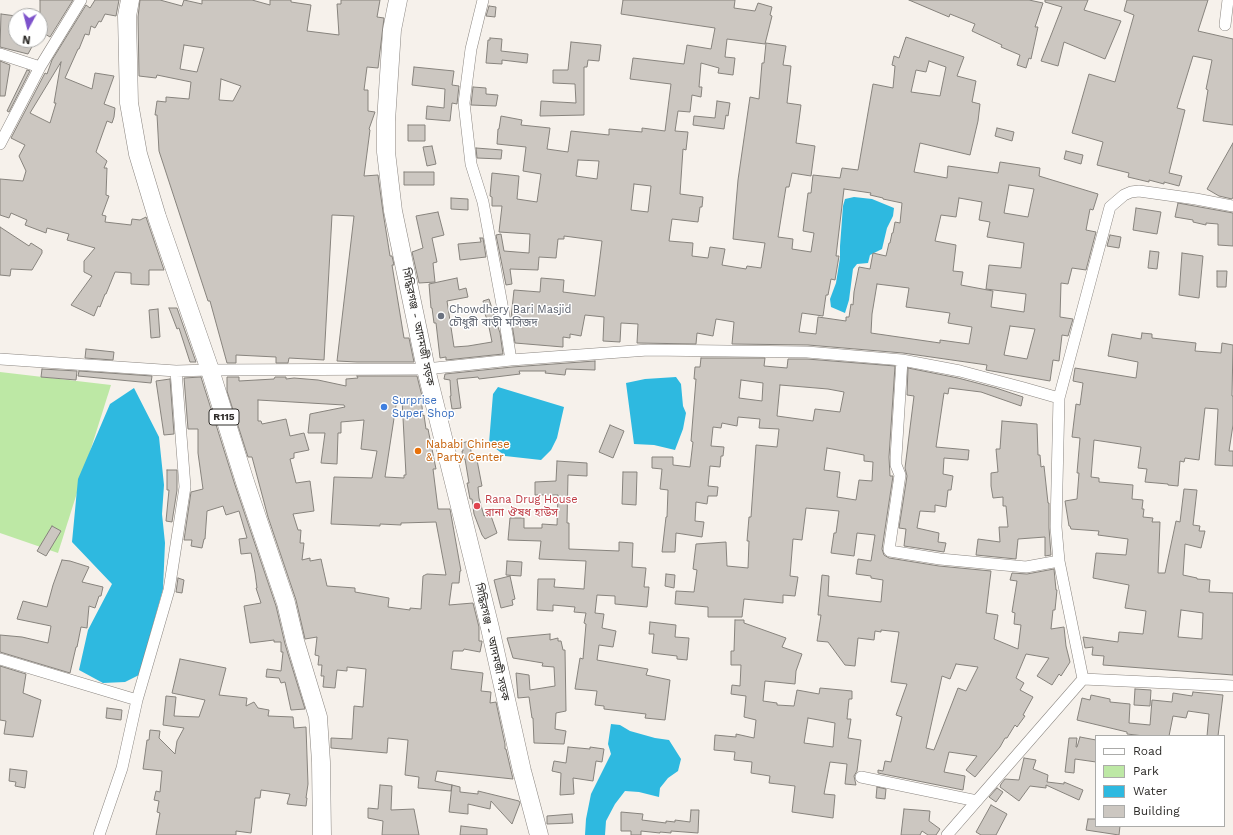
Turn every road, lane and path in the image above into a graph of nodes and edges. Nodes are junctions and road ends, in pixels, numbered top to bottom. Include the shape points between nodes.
1 (81, 0) edge
2 (130, 0) edge
3 (398, 0) edge
4 (483, 0) edge
5 (1228, 0) edge
6 (1225, 25) dead end
7 (0, 54) edge
8 (40, 67) junction
9 (0, 144) edge
10 (1233, 206) edge
11 (0, 359) edge
12 (511, 360) junction
13 (902, 360) junction
14 (426, 369) junction
15 (210, 370) junction
16 (176, 371) junction
17 (1059, 398) junction
18 (1059, 561) junction
19 (0, 659) edge
20 (1083, 679) junction
21 (1233, 686) edge
22 (137, 700) junction
23 (862, 778) dead end
24 (977, 801) junction
25 (99, 835) edge
26 (322, 835) edge
27 (539, 835) edge
28 (947, 835) edge

1 - 8 street
2 - 15 main road, R115 via 127,16 129,103 138,154
3 - 14 main road, সিদ্ধিরগঞ্জ - আদমজী সড়ক via 390,51 386,152 393,211
4 - 12 street via 471,49 464,103 471,164 483,202
5 - 6 street
7 - 8 street
8 - 9 street
10 - 17 street via 1139,191 1124,195 1110,207
11 - 16 street
12 - 13 street via 648,350 807,352
12 - 14 street
13 - 17 street via 960,371
13 - 18 street via 896,457 900,475 890,551 1026,567
14 - 15 street
14 - 27 main road, সিদ্ধিরগঞ্জ - আদমজী সড়ক
15 - 16 street
15 - 26 main road, R115 via 286,603 318,717
16 - 22 street via 185,487 169,590
17 - 18 street via 1056,527
18 - 20 street
19 - 22 street
20 - 21 street
20 - 24 street
22 - 25 street via 122,768
23 - 24 street
24 - 28 street

